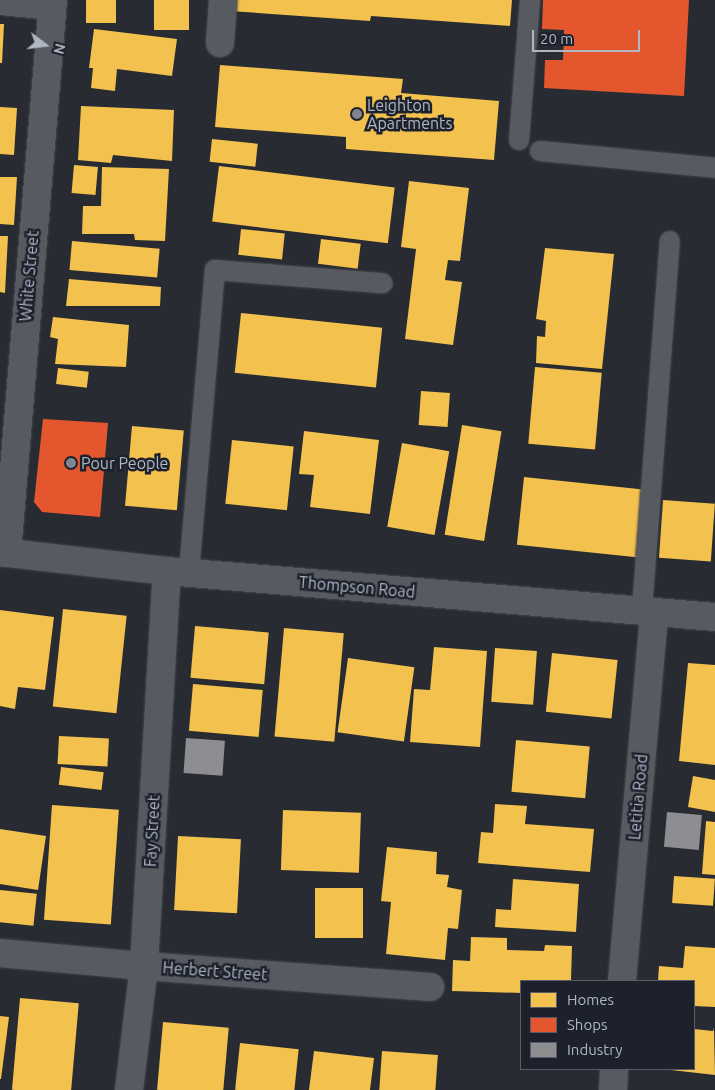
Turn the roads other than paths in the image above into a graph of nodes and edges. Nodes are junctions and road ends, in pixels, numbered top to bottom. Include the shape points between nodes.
1 (223, 0) edge
2 (530, 0) edge
3 (0, 5) edge
4 (52, 5) edge
5 (220, 43) dead end
6 (519, 140) dead end
7 (540, 151) dead end
8 (715, 168) edge
9 (670, 241) dead end
10 (382, 283) dead end
11 (4, 552) edge
12 (178, 572) junction
13 (648, 611) junction
14 (715, 617) edge
15 (0, 953) edge
16 (144, 966) junction
17 (622, 980) edge
18 (430, 987) dead end
19 (614, 1070) edge
20 (129, 1090) edge
21 (612, 1090) edge

1 - 5 street
2 - 6 lane
3 - 4 lane
4 - 11 street, White Street
7 - 8 lane
9 - 13 lane
10 - 12 lane via 215,270
11 - 12 street, Thompson Road
12 - 13 street, Thompson Road
12 - 16 street, Fay Street
13 - 14 street, Thompson Road
13 - 17 street, Letitia Road
15 - 16 street, Herbert Street
16 - 18 street, Herbert Street
16 - 20 street, Fay Street
19 - 21 street

